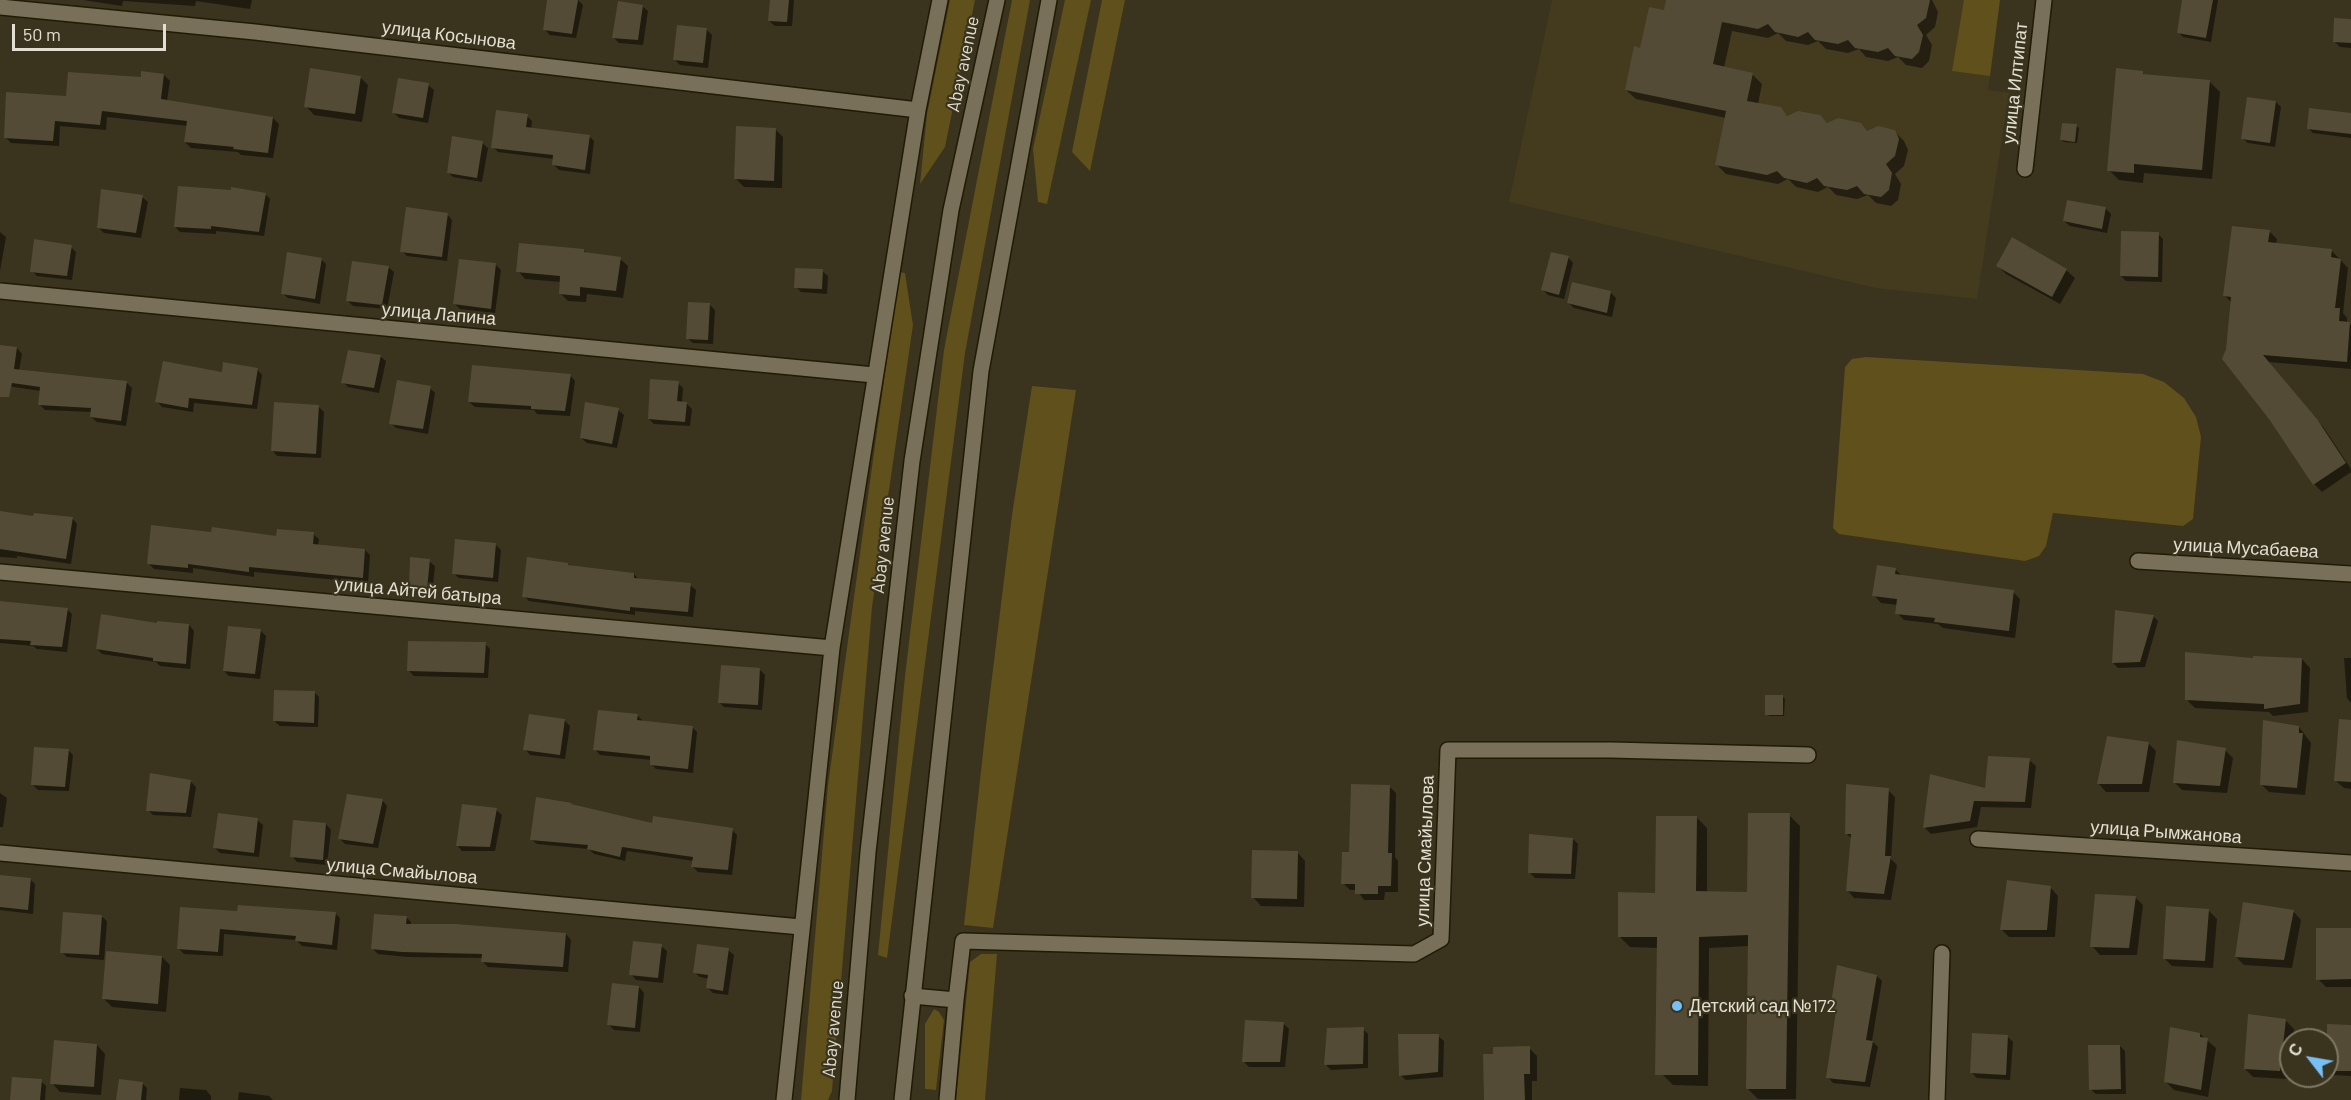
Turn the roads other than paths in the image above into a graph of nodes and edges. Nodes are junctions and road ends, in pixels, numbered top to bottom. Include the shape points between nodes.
1 (940, 0) edge
2 (997, 0) edge
3 (1049, 0) edge
4 (2044, 0) edge
5 (0, 8) edge
6 (918, 110) junction
7 (2025, 170) dead end
8 (0, 291) edge
9 (874, 375) junction
10 (2138, 561) dead end
11 (0, 572) edge
12 (2351, 574) edge
13 (832, 648) junction
14 (1808, 755) dead end
15 (1978, 839) dead end
16 (0, 853) edge
17 (2351, 863) edge
18 (801, 927) junction
19 (1942, 953) dead end
20 (912, 996) junction
21 (956, 1000) junction
22 (784, 1100) edge
23 (847, 1100) edge
24 (902, 1100) edge
25 (947, 1100) edge
26 (1937, 1100) edge

1 - 6 street
2 - 23 street, Abay avenue via 951,210 912,460 868,852
3 - 20 street via 981,371
4 - 7 street, улица Илтипат
5 - 6 street, улица Косынова via 255,32
6 - 9 street
8 - 9 street, улица Лапина
9 - 13 street
10 - 12 street, улица Мусабаева
11 - 13 street, улица Айтей батыра
13 - 18 street
14 - 21 street, улица Смайылова via 1448,750 1441,939 1414,954 963,941
15 - 17 street, улица Рымжанова
16 - 18 street, улица Смайылова
18 - 22 street
19 - 26 street
20 - 21 street
20 - 24 street
21 - 25 street

